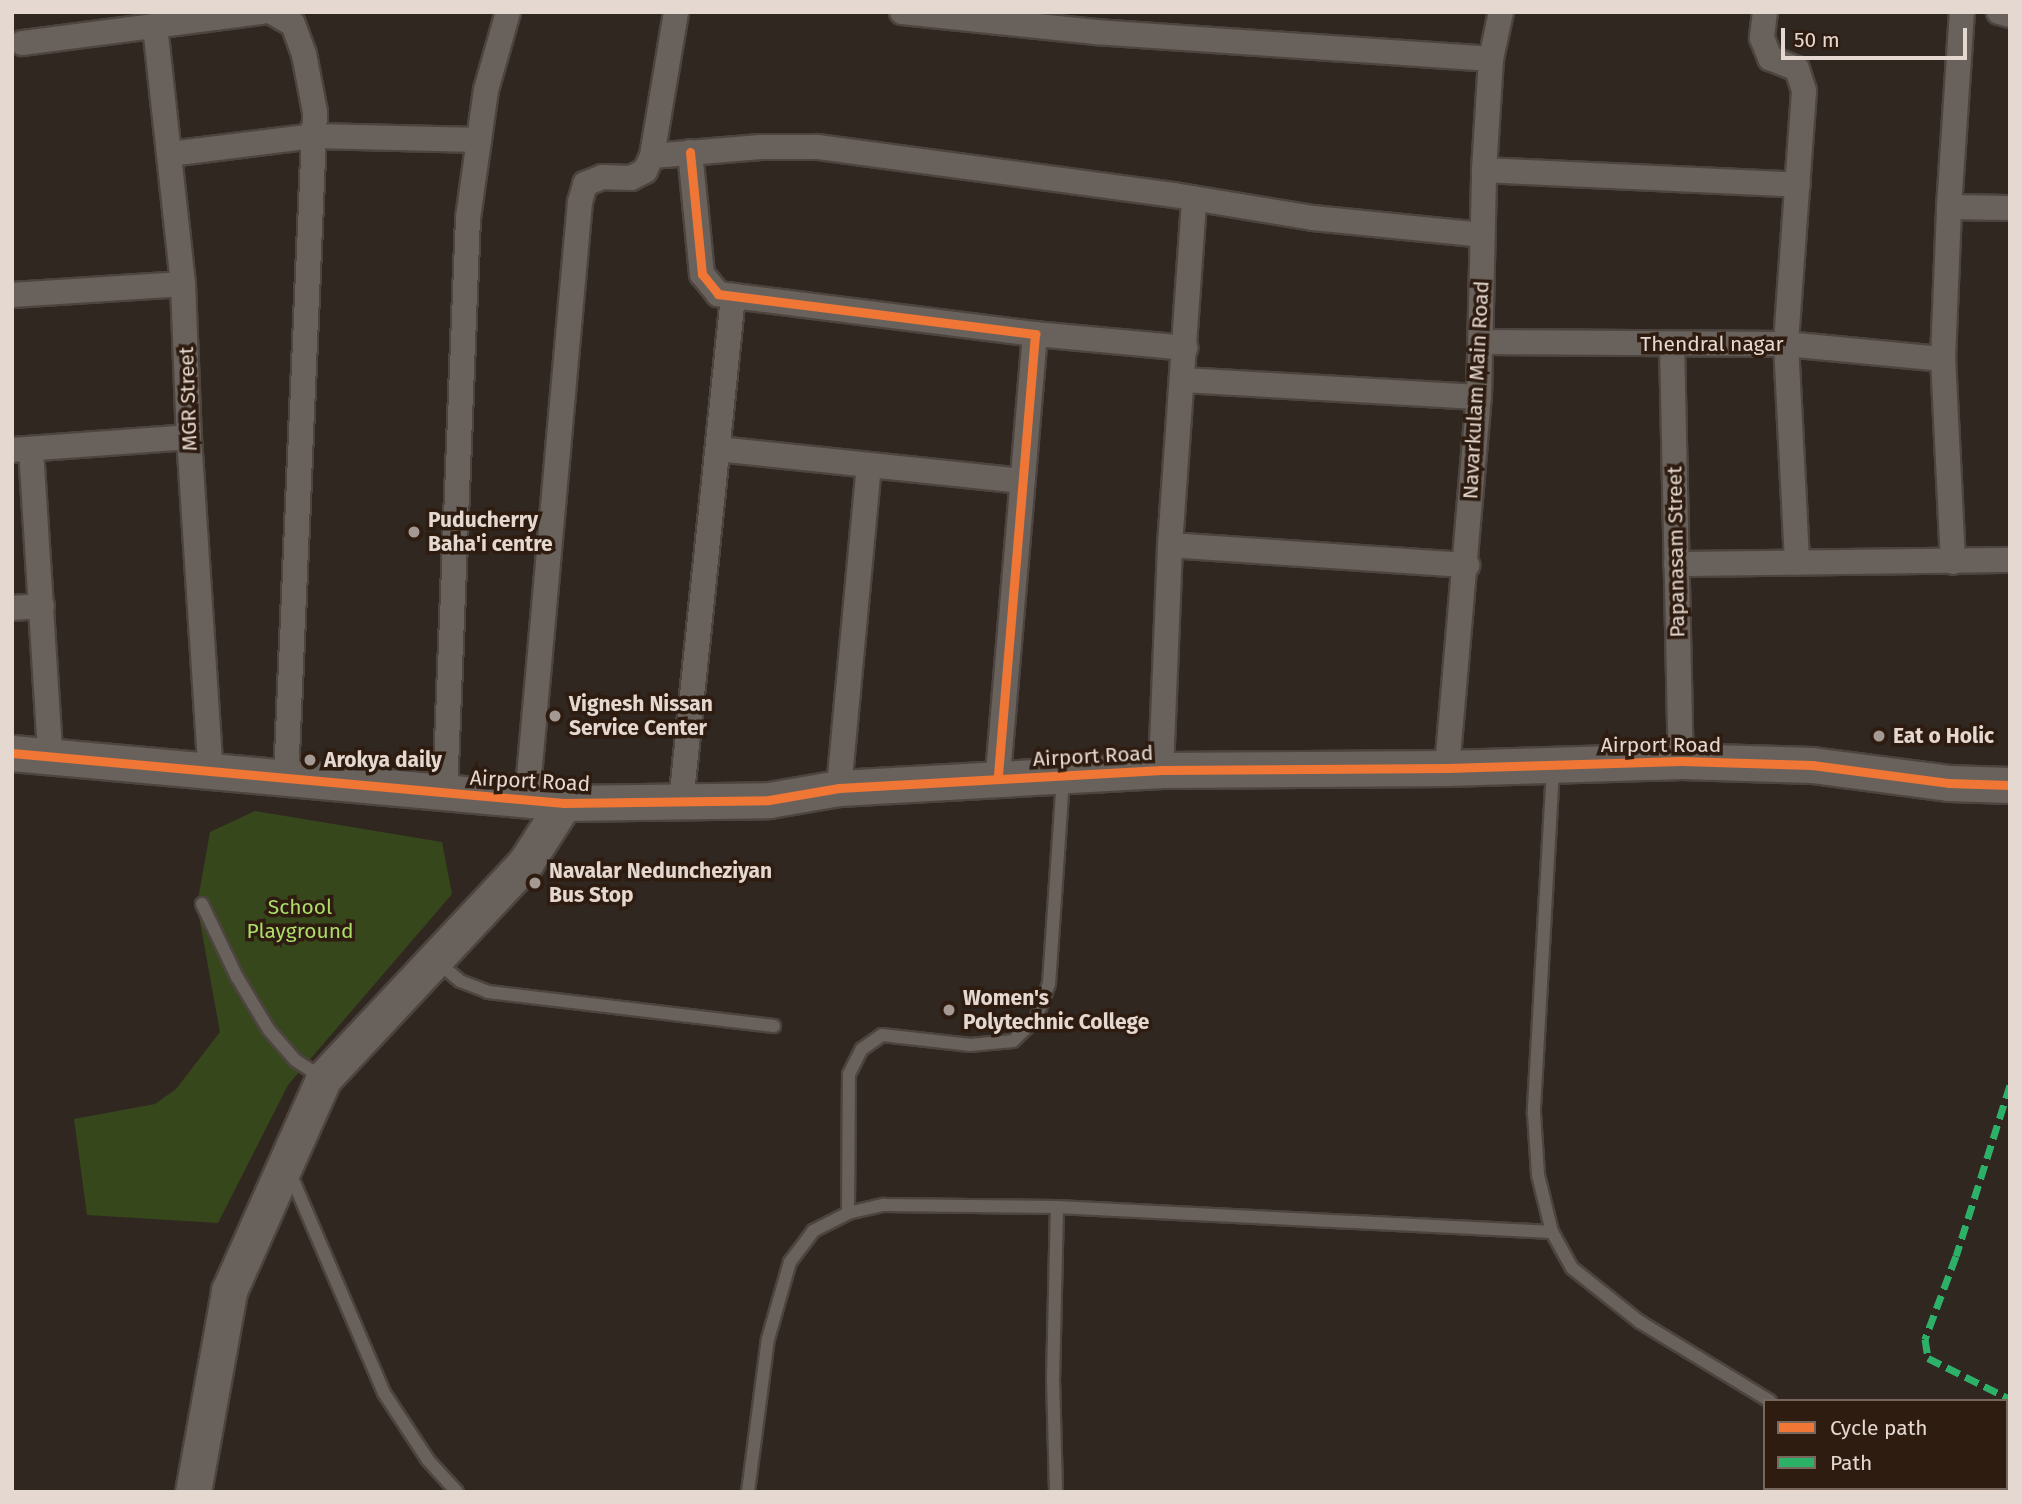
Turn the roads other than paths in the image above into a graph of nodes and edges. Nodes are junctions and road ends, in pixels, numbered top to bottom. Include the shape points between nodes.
1 (272, 12) edge
2 (508, 12) edge
3 (676, 12) edge
4 (902, 12) edge
5 (1501, 12) edge
6 (1765, 12) edge
7 (1962, 12) edge
8 (1999, 12) edge
9 (249, 13) edge
10 (943, 14) edge
11 (2010, 15) edge
12 (1097, 22) edge
13 (76, 24) edge
14 (155, 26) junction
15 (22, 43) dead end
16 (1491, 59) junction
17 (315, 136) junction
18 (479, 140) junction
19 (691, 152) junction
20 (170, 154) junction
21 (652, 156) junction
22 (1484, 170) junction
23 (1798, 185) junction
24 (1194, 199) junction
25 (1948, 207) junction
26 (2010, 208) edge
27 (1482, 235) junction
28 (183, 284) junction
29 (12, 295) edge
30 (733, 296) junction
31 (1035, 334) junction
32 (1482, 342) junction
33 (1672, 344) junction
34 (1786, 344) junction
35 (1185, 348) junction
36 (1943, 359) junction
37 (1182, 380) junction
38 (1479, 397) junction
39 (189, 437) junction
40 (22, 449) edge
41 (718, 449) junction
42 (869, 465) junction
43 (1022, 481) junction
44 (1170, 545) junction
45 (2010, 560) edge
46 (1953, 562) junction
47 (1797, 563) junction
48 (1675, 564) junction
49 (1467, 565) junction
50 (42, 606) junction
51 (12, 608) edge
52 (12, 753) edge
53 (50, 755) junction
54 (1681, 761) junction
55 (1553, 765) junction
56 (1447, 768) junction
57 (1161, 770) junction
58 (211, 773) junction
59 (1063, 775) junction
60 (998, 778) junction
61 (286, 779) junction
62 (2010, 785) edge
63 (839, 788) junction
64 (445, 793) junction
65 (527, 800) junction
66 (564, 803) junction
67 (681, 803) junction
68 (202, 904) dead end
69 (435, 960) junction
70 (774, 1026) dead end
71 (324, 1078) junction
72 (286, 1164) junction
73 (1057, 1207) junction
74 (848, 1213) junction
75 (1552, 1232) junction
76 (1767, 1399) edge
77 (193, 1492) edge
78 (457, 1492) edge
79 (748, 1492) edge
80 (1056, 1492) edge

1 - 17 street via 293,24 304,54
2 - 18 street via 486,90
3 - 21 street
4 - 10 street
5 - 16 street, Navarkulam Main Road
6 - 23 street via 1762,38 1770,58 1797,69 1804,91
7 - 25 street
8 - 11 street
9 - 14 street
10 - 12 street
12 - 16 street
13 - 14 street
13 - 15 street
14 - 20 street, MGR Street
16 - 22 street, Navarkulam Main Road
17 - 18 street
17 - 20 street
17 - 61 street
18 - 64 street via 468,218
19 - 21 street
19 - 24 street via 818,147
19 - 30 street via 702,274 718,294
20 - 28 street, MGR Street
21 - 65 street via 645,171 631,178 602,177 585,184 580,202
22 - 23 street
22 - 27 street, Navarkulam Main Road
23 - 34 street
24 - 27 street via 1313,218
24 - 35 street
25 - 26 street
25 - 36 street
27 - 32 street, Navarkulam Main Road
28 - 29 street
28 - 39 street, MGR Street
30 - 31 street
30 - 41 street
31 - 35 street
31 - 43 street
32 - 33 street, Thendral nagar
32 - 38 street, Navarkulam Main Road
33 - 34 street, Thendral nagar
33 - 48 street, Papanasam Street
34 - 36 street, Thendral nagar
34 - 47 street
35 - 37 street
36 - 46 street
37 - 38 street
37 - 44 street
38 - 49 street, Navarkulam Main Road
39 - 40 street
39 - 58 street, MGR Street
40 - 50 street
41 - 42 street
41 - 67 street
42 - 43 street
42 - 63 street
43 - 60 street
44 - 49 street
44 - 57 street
45 - 46 street
46 - 47 street
47 - 48 street
48 - 54 street, Papanasam Street
49 - 56 street, Navarkulam Main Road
50 - 51 street
50 - 53 street
52 - 53 street, Airport Road
53 - 58 street, Airport Road
54 - 55 street, Airport Road
54 - 62 street, Airport Road via 1812,765 1948,783
55 - 56 street, Airport Road
55 - 75 lane via 1534,1113 1538,1175
56 - 57 street, Airport Road
57 - 59 street, Airport Road
58 - 61 street, Airport Road
59 - 60 street, Airport Road
59 - 74 lane via 1049,985 1036,1019 1013,1041 970,1045 882,1035 862,1048 849,1074
60 - 63 street, Airport Road
61 - 64 street, Airport Road
63 - 67 street, Airport Road via 769,800
64 - 65 street, Airport Road
65 - 66 street, Airport Road
66 - 67 street, Airport Road
66 - 69 street via 526,862
68 - 71 lane via 269,1030 305,1070
69 - 70 lane via 460,981 488,992
69 - 71 street
71 - 72 street
72 - 77 street via 229,1291
72 - 78 lane via 384,1393 428,1461
73 - 74 lane via 884,1205
73 - 75 lane
73 - 80 lane
74 - 79 lane via 813,1231 790,1262 768,1339
75 - 76 lane via 1572,1268 1640,1322

